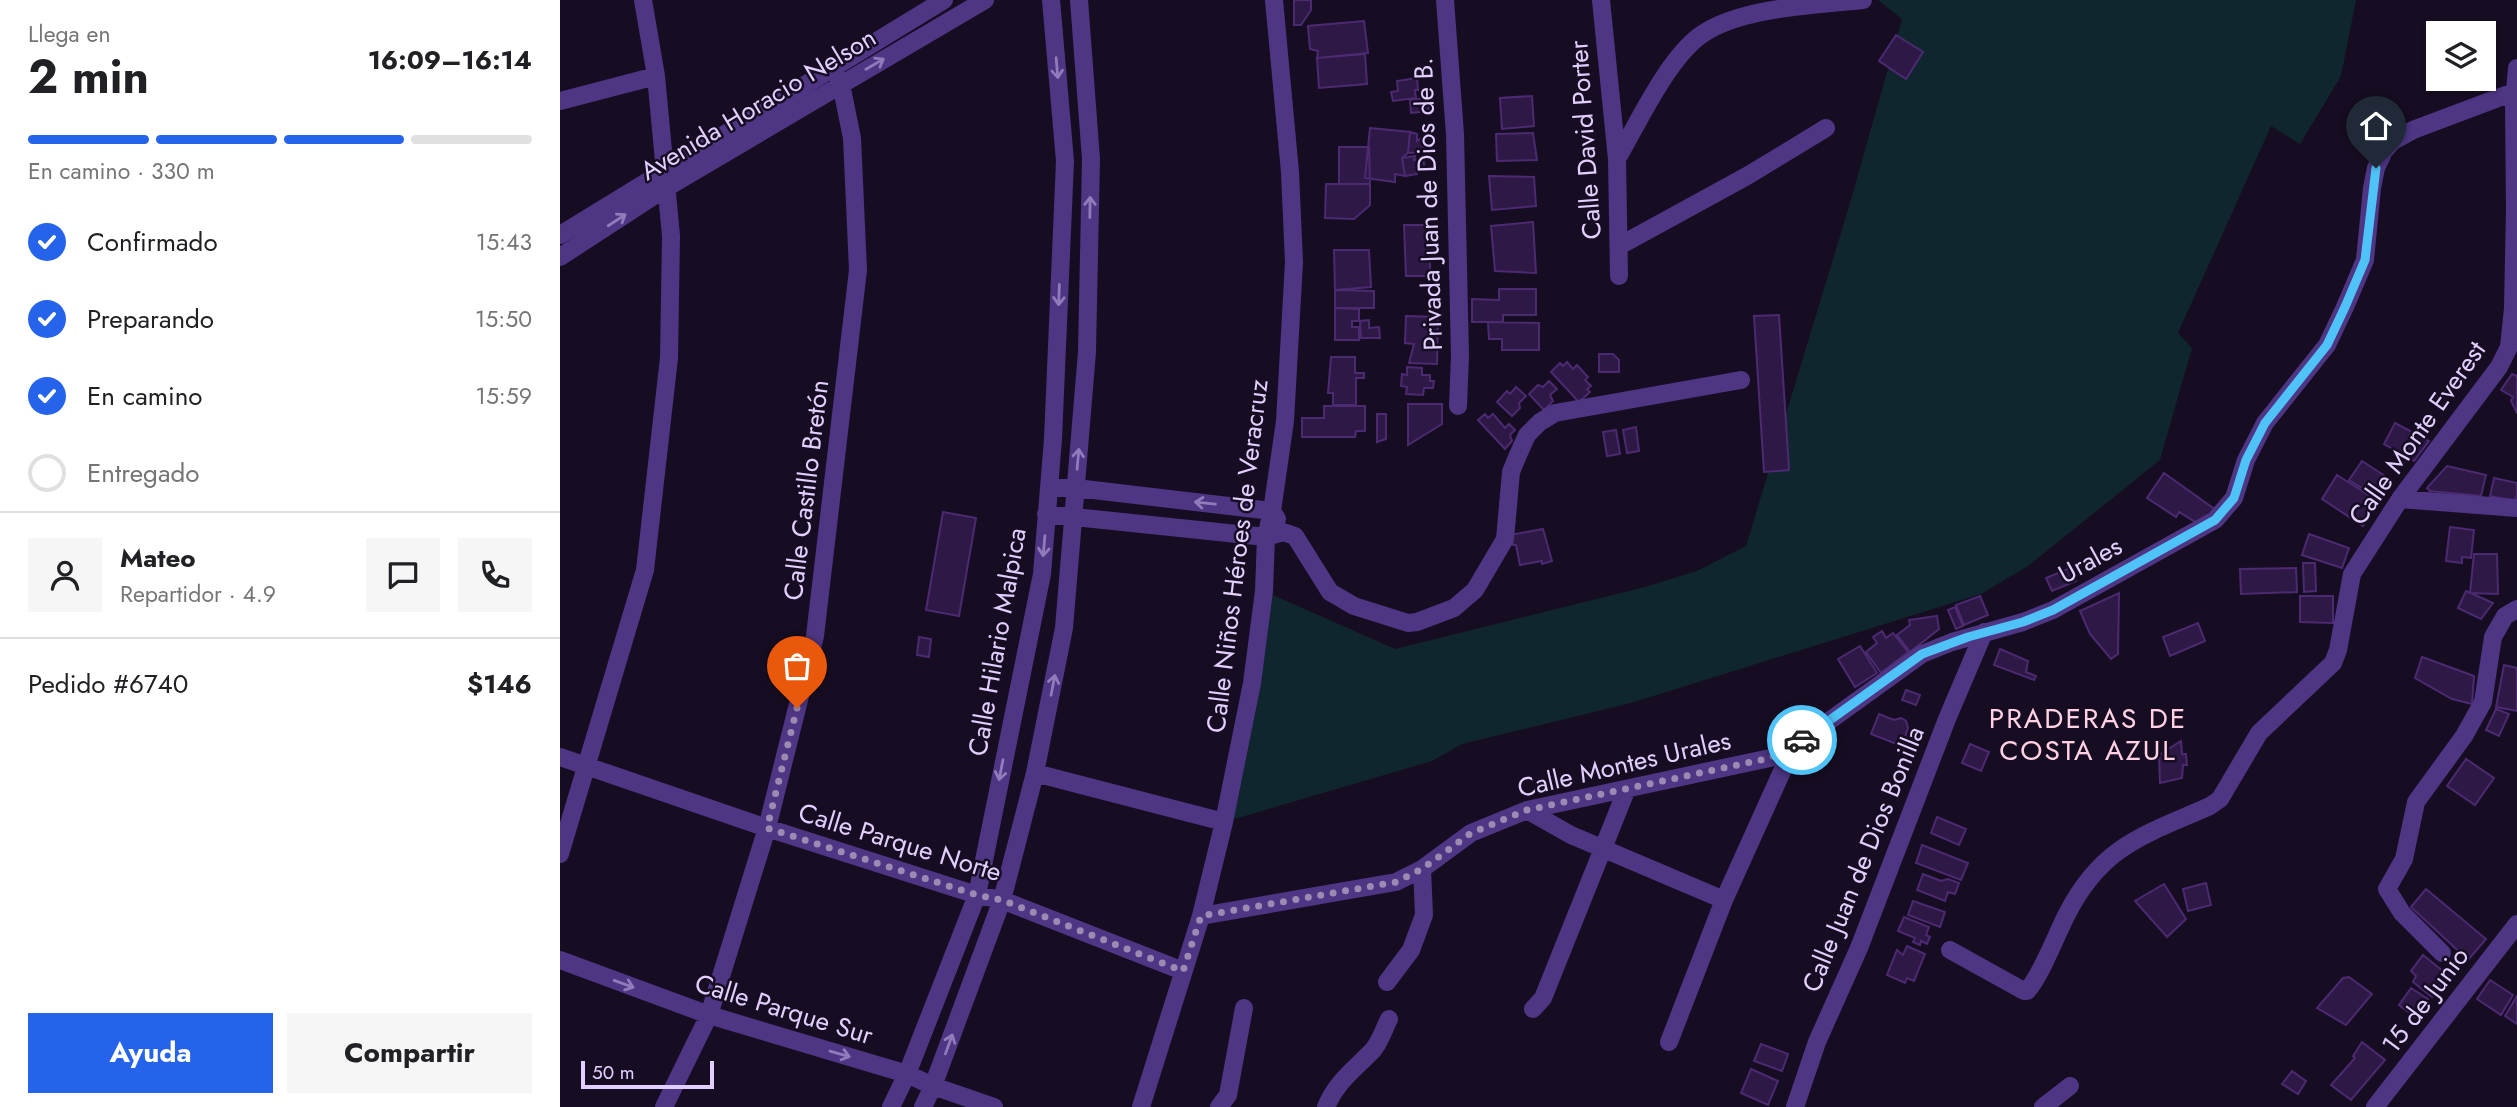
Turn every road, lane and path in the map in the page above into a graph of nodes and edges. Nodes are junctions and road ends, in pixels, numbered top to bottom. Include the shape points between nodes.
1 (643, 0) edge
2 (944, 0) edge
3 (985, 0) edge
4 (1051, 0) edge
5 (1079, 0) edge
6 (1274, 0) edge
7 (1445, 0) edge
8 (1601, 0) edge
9 (1863, 0) edge
10 (2517, 68) edge
11 (656, 76) junction
12 (837, 76) junction
13 (2514, 92) junction
14 (560, 101) edge
15 (1826, 128) dead end
16 (1617, 159) junction
17 (665, 179) junction
18 (2516, 210) edge
19 (560, 234) edge
20 (1619, 247) junction
21 (560, 257) edge
22 (1619, 276) dead end
23 (1741, 380) dead end
24 (1458, 406) dead end
25 (1049, 488) junction
26 (1076, 488) junction
27 (2400, 499) junction
28 (2517, 508) edge
29 (1272, 511) junction
30 (1046, 514) junction
31 (1074, 516) junction
32 (1274, 534) junction
33 (2517, 609) edge
34 (1984, 632) junction
35 (1793, 747) junction
36 (560, 757) edge
37 (587, 768) junction
38 (1035, 772) junction
39 (1626, 791) junction
40 (1527, 810) junction
41 (1224, 822) junction
42 (767, 828) junction
43 (1602, 847) junction
44 (560, 854) edge
45 (1422, 869) junction
46 (977, 895) junction
47 (1002, 900) junction
48 (1724, 900) junction
49 (1201, 916) junction
50 (2517, 924) edge
51 (1950, 950) dead end
52 (2442, 953) dead end
53 (560, 960) edge
54 (1183, 971) junction
55 (1387, 982) dead end
56 (1244, 1008) dead end
57 (1533, 1009) dead end
58 (709, 1015) junction
59 (1389, 1019) dead end
60 (1669, 1042) dead end
61 (907, 1073) junction
62 (933, 1086) junction
63 (2070, 1086) dead end
64 (2046, 1105) edge
65 (664, 1107) edge
66 (891, 1107) edge
67 (923, 1107) edge
68 (994, 1107) edge
69 (1141, 1107) edge
70 (1219, 1107) edge
71 (1326, 1107) edge
72 (1795, 1107) edge
73 (2375, 1107) edge

1 - 11 street
2 - 12 street, Avenida Horacio Nelson
12 -> 3 street, Avenida Horacio Nelson
4 -> 25 street, Calle Hilario Malpica via 1065,161
26 -> 5 street via 1087,352 1091,159
6 - 29 street, Calle Niños Héroes de Veracruz via 1294,262 1285,421
7 - 24 street, Privada Juan de Dios de B. via 1455,134
8 - 16 street, Calle David Porter
9 - 16 street via 1769,11 1713,27 1699,36 1674,63
10 - 13 street, Calle Monte Everest
11 - 14 street
11 - 17 street
12 - 17 street, Avenida Horacio Nelson
12 - 42 street, Calle Castillo Bretón via 852,138 858,270 815,636
13 - 18 street, Calle Monte Everest
13 - 34 street, Urales via 2413,130 2384,151 2372,188 2365,260 2345,307 2327,345 2265,423 2234,498 2215,520 2053,610
15 - 20 street
16 - 20 street, Calle David Porter
17 - 19 street, Avenida Horacio Nelson
21 -> 17 street, Avenida Horacio Nelson
17 - 37 street via 671,236 669,358 645,570
18 - 27 street, Calle Monte Everest via 2509,348
20 - 22 street, Calle David Porter
23 - 32 street via 1555,412 1540,422 1527,435 1511,472 1505,539 1475,590 1454,608 1416,622 1354,606 1330,592 1295,536
25 - 26 street
25 - 30 street, Calle Hilario Malpica
29 -> 26 street
26 - 31 street
27 - 28 street
27 - 51 street, Calle Monte Everest via 2352,574 2333,663 2259,733 2220,799 2113,852 2078,892 2027,991
29 - 32 street
30 - 31 street
30 -> 46 street, Calle Hilario Malpica via 1042,573
31 - 32 street
38 -> 31 street via 1064,628
32 - 41 street, Calle Niños Héroes de Veracruz via 1252,683
33 - 52 street via 2505,617 2493,637 2483,702 2416,803 2404,859 2387,889 2402,913
34 - 35 street, Calle Montes Urales via 1922,654
34 - 72 street, Calle Juan de Dios Bonilla via 1817,1042
35 - 39 street, Calle Montes Urales via 1770,758
35 - 48 street
36 - 37 street, Calle Parque Norte
37 - 42 street, Calle Parque Norte
37 - 44 street
38 - 41 street
38 - 47 street
39 - 40 street, Calle Montes Urales
39 - 43 street
40 - 43 street
40 - 45 street, Calle Montes Urales via 1471,833
41 - 49 street, Calle Niños Héroes de Veracruz
42 - 46 street, Calle Parque Norte
42 - 58 street, Calle Castillo Bretón
43 - 48 street
43 - 57 street via 1543,998
45 - 49 street via 1396,882
45 - 55 street via 1424,915 1411,950
46 - 47 street, Calle Parque Norte
46 - 61 street, Calle Hilario Malpica
47 - 54 street, Calle Parque Norte
62 -> 47 street
48 - 60 street
49 - 54 street, Calle Niños Héroes de Veracruz
50 - 73 street, 15 de Junio
53 -> 58 street, Calle Parque Sur
54 - 69 street, Calle Niños Héroes de Veracruz
56 - 70 street via 1228,1095
58 -> 61 street, Calle Parque Sur
58 - 65 street, Calle Castillo Bretón
59 - 71 street via 1375,1047 1341,1080
61 - 62 street, Calle Parque Sur
61 - 66 street, Calle Hilario Malpica
62 - 67 street
62 - 68 street, Calle Parque Sur
63 - 64 street

